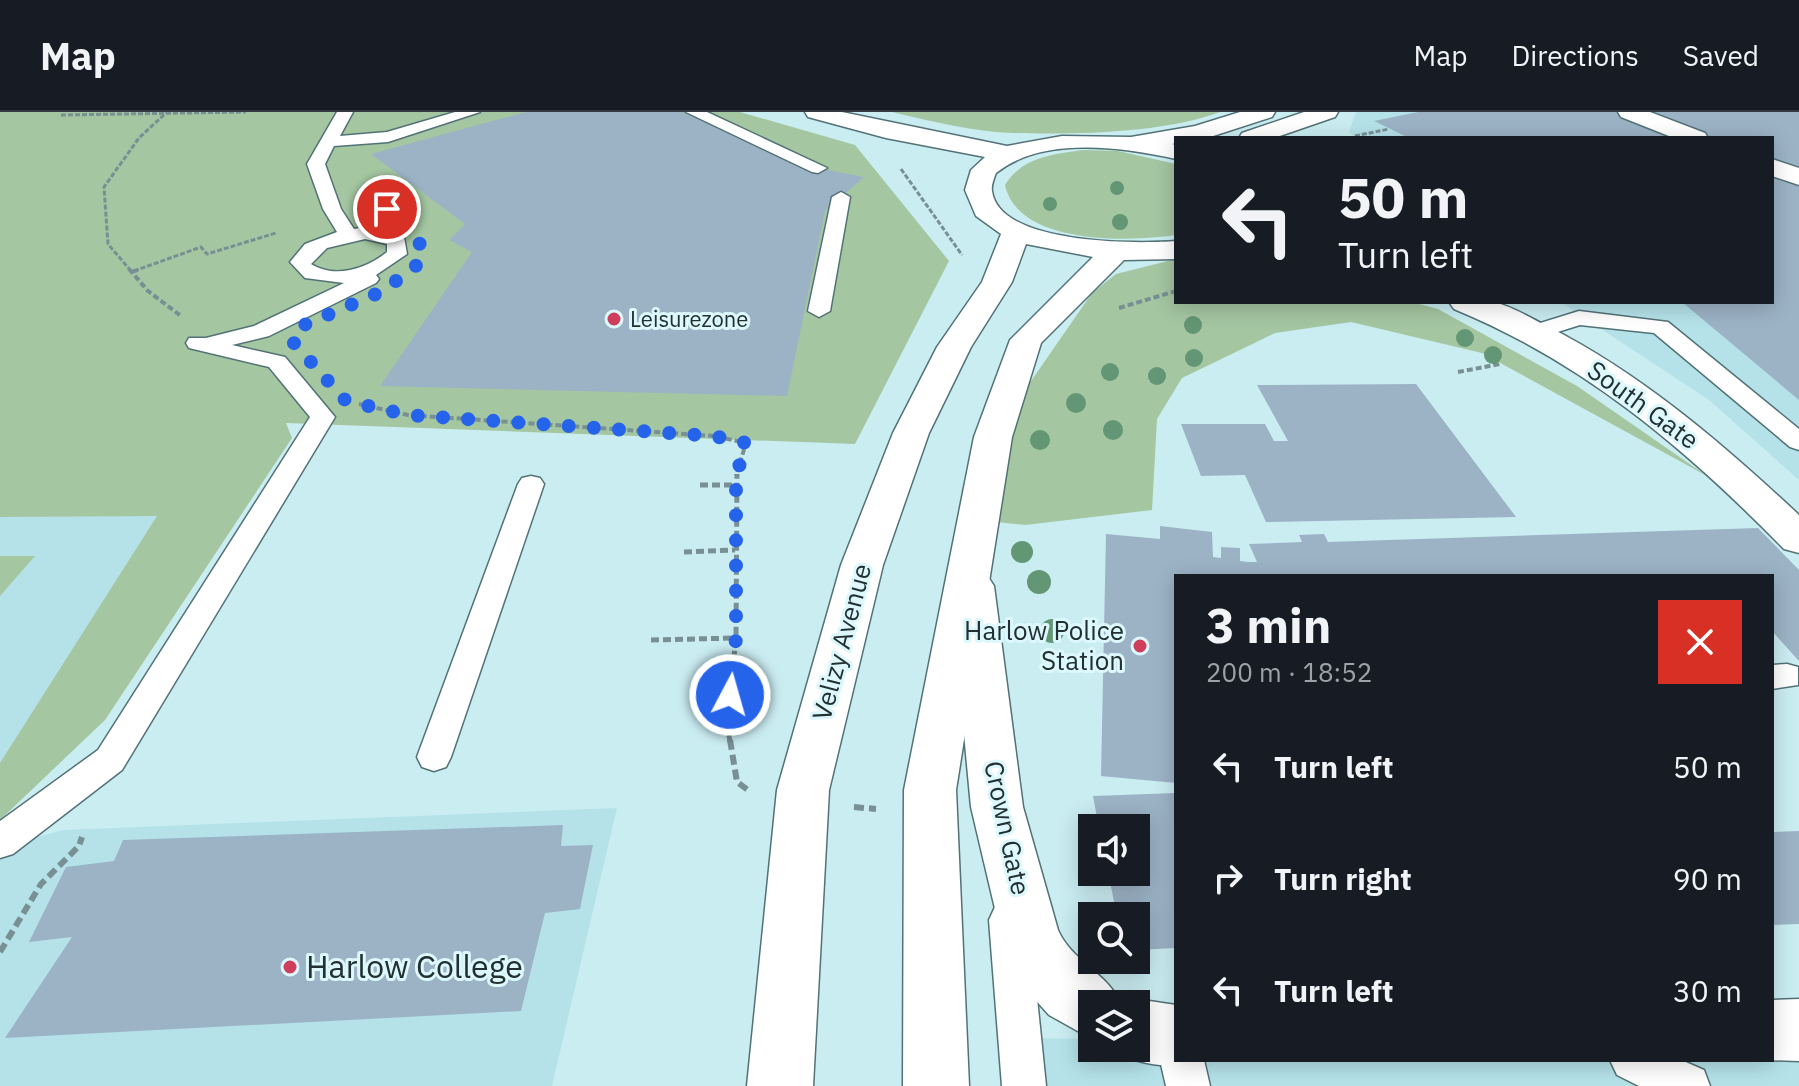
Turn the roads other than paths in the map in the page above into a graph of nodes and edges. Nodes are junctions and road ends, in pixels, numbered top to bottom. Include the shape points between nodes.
1 (345, 112) edge
2 (472, 112) edge
3 (694, 112) edge
4 (816, 112) edge
5 (1264, 112) edge
6 (1327, 112) edge
7 (1629, 112) edge
8 (886, 131) junction
9 (1174, 136) edge
10 (1175, 136) edge
11 (1257, 136) edge
12 (1691, 136) edge
13 (327, 142) junction
14 (1129, 142) junction
15 (1174, 152) edge
16 (1011, 154) junction
17 (818, 168) dead end
18 (1774, 168) edge
19 (1799, 177) edge
20 (980, 179) junction
21 (841, 197) dead end
22 (1017, 230) junction
23 (349, 235) junction
24 (1174, 250) edge
25 (1114, 253) junction
26 (390, 261) junction
27 (330, 299) junction
28 (1469, 304) edge
29 (819, 311) dead end
30 (285, 325) junction
31 (261, 331) junction
32 (1532, 333) junction
33 (277, 362) junction
34 (1799, 442) edge
35 (531, 484) dead end
36 (1798, 536) edge
37 (971, 575) junction
38 (434, 757) dead end
39 (1001, 819) junction
40 (0, 842) edge
41 (1078, 996) edge
42 (785, 1016) junction
43 (1799, 1030) edge
44 (1774, 1031) edge
45 (1150, 1032) edge
46 (1174, 1036) edge
47 (1182, 1062) edge
48 (1636, 1062) edge
49 (768, 1086) edge
50 (780, 1086) edge
51 (936, 1086) edge
52 (1024, 1086) edge
53 (1188, 1086) edge
54 (1688, 1086) edge

1 - 13 lane
2 - 13 lane via 388,137
3 - 17 lane
4 - 8 main road
5 - 10 main road
6 - 11 main road
7 - 12 main road
8 - 16 main road
8 - 20 main road
9 - 14 main road
13 - 23 lane via 316,164
14 - 15 main road
14 - 16 main road via 1052,143
16 - 20 main road
18 - 19 main road
20 - 22 main road via 982,203
21 - 29 lane
22 - 25 main road via 1064,246
22 - 42 main road, Velizy Avenue via 997,282 954,347 911,433 862,565 803,790
23 - 26 lane via 379,234 397,241 400,247
23 - 26 lane via 311,249 300,262 302,267 318,276 346,276
24 - 25 main road
25 - 37 main road via 1026,340 993,437
26 - 27 lane via 373,277
27 - 30 lane
27 - 31 lane via 314,302
28 - 32 main road, South Gate
30 - 31 lane
30 - 33 lane
31 - 33 lane via 228,342 197,343
32 - 34 lane via 1579,318 1660,327
32 - 36 main road, South Gate via 1651,404
33 - 40 lane via 323,417 110,760
35 - 38 lane
37 - 39 main road, Crown Gate
37 - 51 main road via 930,790
39 - 41 main road, Crown Gate via 1029,930 1044,966
39 - 52 lane
42 - 49 lane
42 - 50 main road, Velizy Avenue
43 - 44 main road
45 - 46 main road
47 - 53 lane
48 - 54 lane

